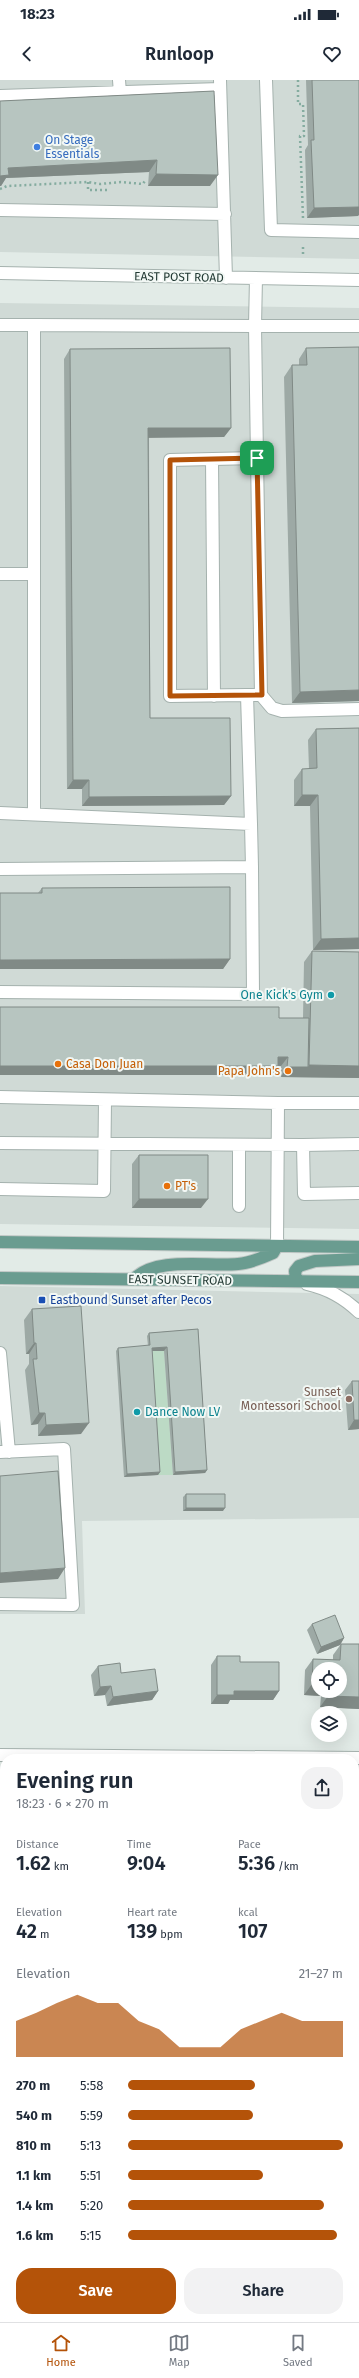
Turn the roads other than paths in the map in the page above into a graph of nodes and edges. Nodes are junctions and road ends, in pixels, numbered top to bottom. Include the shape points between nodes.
1 (119, 80) edge
2 (266, 80) edge
3 (220, 85) edge
4 (120, 93) junction
5 (0, 96) edge
6 (0, 210) edge
7 (225, 214) junction
8 (359, 232) edge
9 (0, 273) edge
10 (226, 278) junction
11 (256, 278) junction
12 (359, 280) edge
13 (0, 325) edge
14 (34, 325) junction
15 (256, 326) junction
16 (359, 326) edge
17 (257, 458) junction
18 (212, 459) junction
19 (0, 574) edge
20 (34, 574) junction
21 (247, 695) junction
22 (262, 695) junction
23 (214, 696) junction
24 (359, 709) edge
25 (0, 813) edge
26 (34, 814) junction
27 (251, 824) junction
28 (252, 867) junction
29 (0, 869) edge
30 (0, 992) edge
31 (0, 1098) edge
32 (105, 1100) junction
33 (278, 1103) junction
34 (359, 1103) edge
35 (0, 1143) edge
36 (105, 1144) junction
37 (359, 1144) edge
38 (239, 1145) junction
39 (278, 1145) junction
40 (303, 1145) junction
41 (0, 1189) edge
42 (359, 1193) edge
43 (239, 1206) dead end
44 (0, 1242) edge
45 (277, 1246) junction
46 (359, 1247) edge
47 (359, 1260) edge
48 (0, 1278) edge
49 (134, 1279) junction
50 (296, 1281) junction
51 (359, 1282) edge
52 (359, 1312) edge
53 (0, 1353) edge
54 (4, 1452) edge
55 (0, 1604) edge

1 - 4 street
2 - 8 street via 272,230
3 - 4 street
3 - 7 street
4 - 5 street
6 - 7 street
7 - 10 street
9 - 10 street, EAST POST ROAD
10 - 11 street, EAST POST ROAD
11 - 12 street, EAST POST ROAD
11 - 15 street
13 - 14 street
14 - 15 street
14 - 20 street
15 - 16 street
15 - 17 street
17 - 18 street
17 - 22 street
18 - 23 street
18 - 23 street via 170,460 170,696
19 - 20 street
20 - 26 street
21 - 22 street
21 - 23 street
21 - 27 street
22 - 24 street via 272,708 282,711
25 - 26 street
26 - 27 street
27 - 28 street
28 - 29 street
28 - 30 street via 253,994
31 - 32 street
32 - 33 street
32 - 36 street
33 - 34 street
33 - 39 street
35 - 36 street
36 - 38 street
36 - 41 street via 104,1191
37 - 40 street
38 - 39 street
38 - 43 street
39 - 40 street
39 - 45 street
40 - 42 street via 304,1194
44 - 45 main road
45 - 46 main road
45 - 49 main road via 273,1253 245,1263 159,1266 142,1271
47 - 50 main road via 316,1261 299,1266 295,1271
48 - 49 main road, EAST SUNSET ROAD
49 - 50 main road, EAST SUNSET ROAD
50 - 51 main road, EAST SUNSET ROAD
50 - 52 street via 324,1288 345,1299
53 - 54 street
54 - 55 street via 64,1449 73,1605

